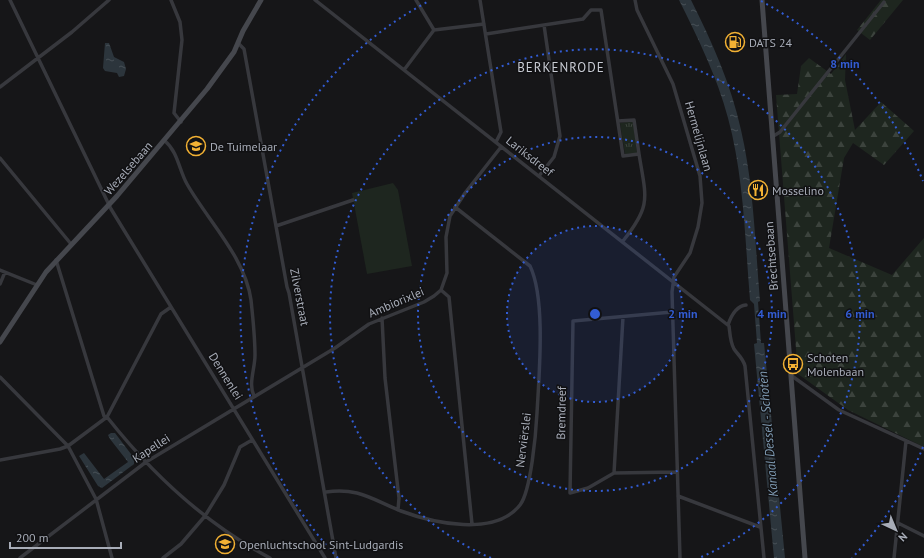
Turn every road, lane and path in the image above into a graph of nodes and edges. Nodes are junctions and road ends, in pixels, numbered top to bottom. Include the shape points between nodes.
1 (10, 0) edge
2 (109, 0) edge
3 (170, 0) edge
4 (261, 0) edge
5 (315, 0) edge
6 (416, 0) edge
7 (480, 0) edge
8 (635, 0) edge
9 (762, 0) edge
10 (884, 2) dead end
11 (484, 24) junction
12 (544, 24) junction
13 (434, 30) junction
14 (486, 34) junction
15 (238, 43) junction
16 (38, 59) junction
17 (404, 70) junction
18 (0, 87) edge
19 (618, 121) junction
20 (181, 122) junction
21 (772, 137) junction
22 (165, 142) junction
23 (496, 142) junction
24 (502, 147) junction
25 (639, 154) junction
26 (0, 158) edge
27 (539, 176) junction
28 (353, 200) dead end
29 (110, 204) junction
30 (455, 208) junction
31 (276, 226) junction
32 (622, 242) junction
33 (71, 244) junction
34 (56, 260) junction
35 (0, 270) edge
36 (5, 272) junction
37 (674, 281) junction
38 (0, 284) edge
39 (37, 285) junction
40 (441, 290) junction
41 (746, 305) dead end
42 (171, 306) junction
43 (672, 312) junction
44 (623, 317) junction
45 (382, 318) junction
46 (728, 325) junction
47 (0, 342) edge
48 (303, 368) junction
49 (792, 376) junction
50 (0, 377) edge
51 (254, 396) junction
52 (234, 408) junction
53 (107, 417) junction
54 (252, 440) junction
55 (906, 441) junction
56 (68, 446) junction
57 (924, 449) edge
58 (0, 460) edge
59 (146, 462) junction
60 (677, 472) junction
61 (614, 473) junction
62 (326, 492) junction
63 (678, 496) junction
64 (96, 499) junction
65 (398, 510) junction
66 (205, 516) junction
67 (472, 524) junction
68 (898, 524) junction
69 (760, 527) junction
70 (924, 536) edge
71 (20, 558) edge
72 (112, 558) edge
73 (163, 558) edge
74 (270, 558) edge
75 (325, 558) edge
76 (336, 558) edge
77 (680, 558) edge
78 (764, 558) edge
79 (805, 558) edge
80 (894, 558) edge

1 - 16 street, Dennenlei
2 - 16 street
3 - 20 street via 180,22 174,113
4 - 15 main road, Wezelsebaan
5 - 17 street, Lariksdreef
6 - 13 street
7 - 11 street
8 - 37 street, Hermelijnlaan via 637,10 673,84 700,176 702,203 698,227 690,253
9 - 21 main road, Brechtsebaan
10 - 21 street via 780,132
11 - 13 street
11 - 14 street
12 - 14 street
12 - 19 street via 583,19 591,10 601,10
12 - 27 street via 560,136 554,157
13 - 17 street
14 - 23 street via 501,132
15 - 20 main road, Wezelsebaan
15 - 31 street, Zilverstraat via 244,49
16 - 18 street
16 - 29 street, Dennenlei
17 - 23 street, Lariksdreef
19 - 25 street via 634,120
19 - 25 street via 623,156
20 - 22 main road, Wezelsebaan
21 - 49 main road, Brechtsebaan
22 - 29 main road, Wezelsebaan
22 - 51 street via 174,152 186,183 235,257 248,284 254,328 255,357 250,389
23 - 24 street, Lariksdreef
24 - 27 street, Lariksdreef
24 - 30 street, Ambiorixlei
25 - 32 street via 645,190 644,206 639,219
26 - 33 street
27 - 32 street, Lariksdreef
28 - 31 street
29 - 33 main road, Wezelsebaan
29 - 42 street, Dennenlei
30 - 40 street, Ambiorixlei via 447,225 447,273
30 - 67 street, Nerviërslei via 530,266 536,278 539,313 535,436 523,500 515,510 501,519
31 - 48 street, Zilverstraat
32 - 37 street, Lariksdreef
33 - 34 main road, Wezelsebaan
34 - 39 main road, Wezelsebaan
34 - 53 street via 104,416
35 - 36 street
36 - 38 street
36 - 39 street
37 - 43 street
37 - 46 street, Lariksdreef
39 - 47 main road, Wezelsebaan
40 - 45 street, Ambiorixlei via 424,302
40 - 67 street via 449,297
41 - 46 street via 736,310
42 - 52 street, Dennenlei
42 - 53 street via 161,314
43 - 44 street, Bremdreef
43 - 60 street
44 - 61 street
44 - 61 street, Bremdreef via 573,321 570,493 588,488
45 - 48 street, Ambiorixlei
45 - 65 street
46 - 69 street via 732,345 743,360 744,366
48 - 51 street, Kapellei
48 - 62 street, Zilverstraat
49 - 55 street via 839,410
49 - 79 main road, Brechtsebaan
50 - 56 street
51 - 52 street, Kapellei
52 - 54 street, Dennenlei
52 - 59 street, Kapellei
53 - 56 street
53 - 59 street
54 - 66 street via 240,447 224,485
54 - 75 street, Dennenlei
55 - 57 street
55 - 68 street
56 - 58 street
56 - 64 street
59 - 64 street, Kapellei
59 - 66 street
60 - 61 street, Bremdreef
60 - 63 street
62 - 65 street, Nerviërslei via 350,490
62 - 76 street, Zilverstraat
63 - 69 street
63 - 77 street
64 - 71 street, Kapellei
64 - 72 street
65 - 67 street, Nerviërslei via 443,523
66 - 73 street via 181,544
66 - 74 street via 238,540
68 - 70 street
68 - 80 street
69 - 78 street

